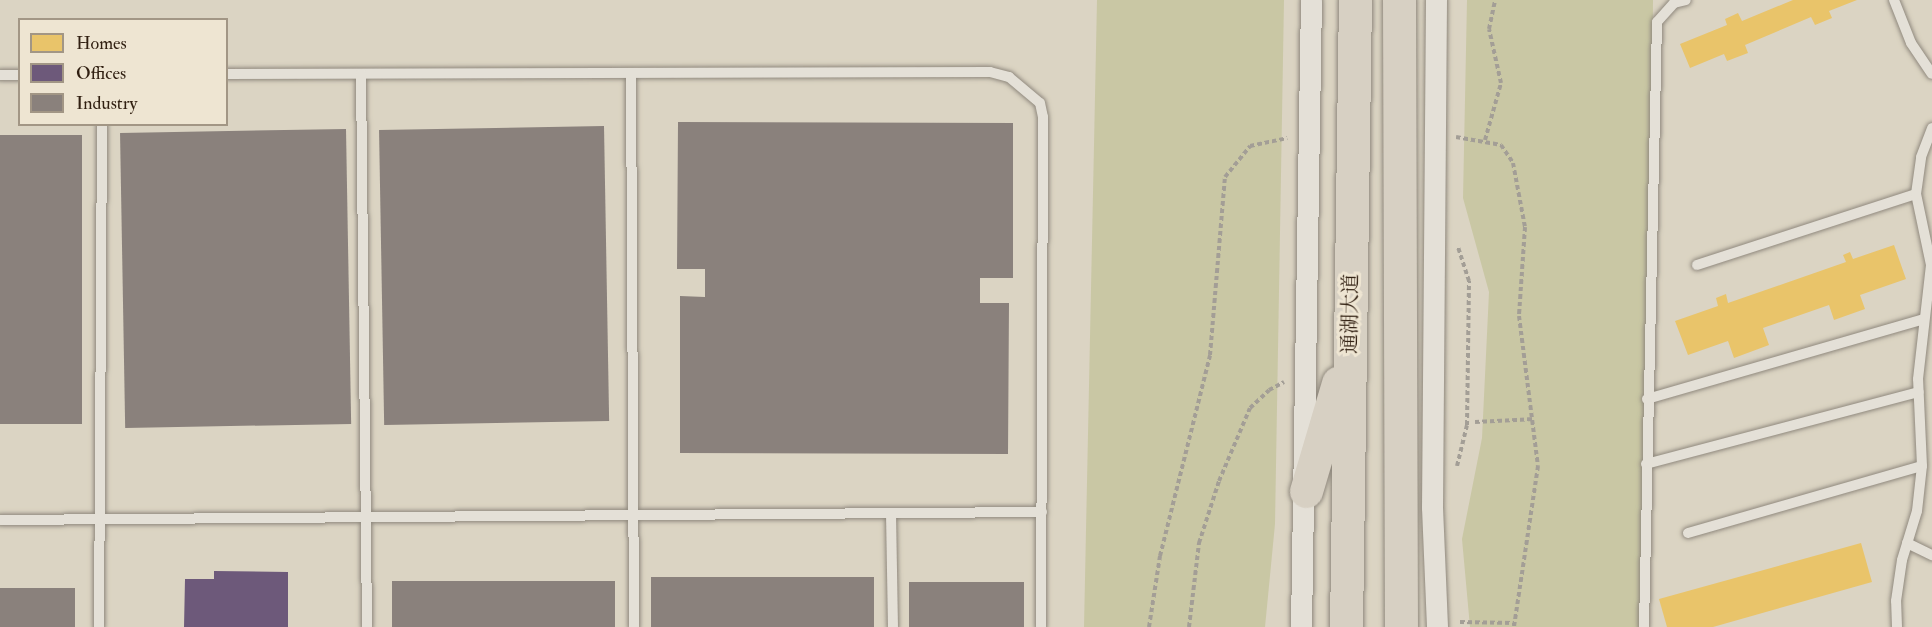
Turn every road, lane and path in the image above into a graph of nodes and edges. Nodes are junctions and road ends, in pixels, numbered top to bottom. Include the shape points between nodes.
1 (1311, 0) edge
2 (1354, 0) edge
3 (1399, 0) edge
4 (1436, 0) edge
5 (1495, 0) edge
6 (1686, 0) edge
7 (1894, 0) edge
8 (631, 73) junction
9 (361, 74) junction
10 (1932, 74) edge
11 (0, 75) edge
12 (18, 75) edge
13 (228, 75) edge
14 (102, 126) edge
15 (1932, 128) edge
16 (1298, 136) dead end
17 (1449, 137) dead end
18 (1485, 140) junction
19 (1916, 194) junction
20 (1697, 265) dead end
21 (1924, 319) junction
22 (1350, 344) junction
23 (1287, 381) dead end
24 (1919, 392) junction
25 (1647, 399) junction
26 (1534, 419) junction
27 (1475, 422) dead end
28 (1646, 464) junction
29 (1922, 466) junction
30 (1306, 491) junction
31 (1041, 512) junction
32 (891, 513) junction
33 (633, 515) junction
34 (366, 517) junction
35 (0, 519) edge
36 (100, 519) junction
37 (1688, 533) dead end
38 (1907, 543) junction
39 (1932, 555) edge
40 (1443, 624) edge
41 (1514, 625) edge
42 (99, 627) edge
43 (367, 627) edge
44 (634, 627) edge
45 (893, 627) edge
46 (1041, 627) edge
47 (1149, 627) edge
48 (1189, 627) edge
49 (1301, 627) edge
50 (1346, 627) edge
51 (1401, 627) edge
52 (1644, 627) edge
53 (1897, 627) edge

1 - 30 street
2 - 22 main road, 通湖大道
3 - 51 main road
4 - 40 street via 1432,507
5 - 18 path via 1489,29 1501,84
6 - 25 lane via 1674,3 1657,22
7 - 10 lane via 1911,43
8 - 9 lane
8 - 31 lane via 990,72 1009,76 1040,103
8 - 33 lane
9 - 13 lane
9 - 34 lane
11 - 12 lane
14 - 36 lane
15 - 19 lane via 1921,157
16 - 47 path via 1250,146 1226,177 1210,356 1160,556
17 - 18 path
18 - 26 path via 1501,146 1513,164 1521,198 1525,228 1519,316
19 - 20 lane
19 - 21 lane via 1931,265
21 - 24 lane
21 - 25 lane
22 - 30 main road
22 - 50 main road, 通湖大道
23 - 48 path via 1269,390 1250,408 1219,481 1199,543
24 - 28 lane
24 - 29 lane
25 - 28 lane
26 - 27 path
26 - 41 path via 1538,466
28 - 52 lane
29 - 37 lane
29 - 38 lane via 1917,511
30 - 49 street
31 - 32 lane
31 - 46 lane
32 - 33 lane
32 - 45 lane
33 - 34 lane
33 - 44 lane
34 - 36 lane
34 - 43 lane
35 - 36 lane
36 - 42 lane
38 - 39 lane
38 - 53 lane via 1896,601
40 - 41 path

